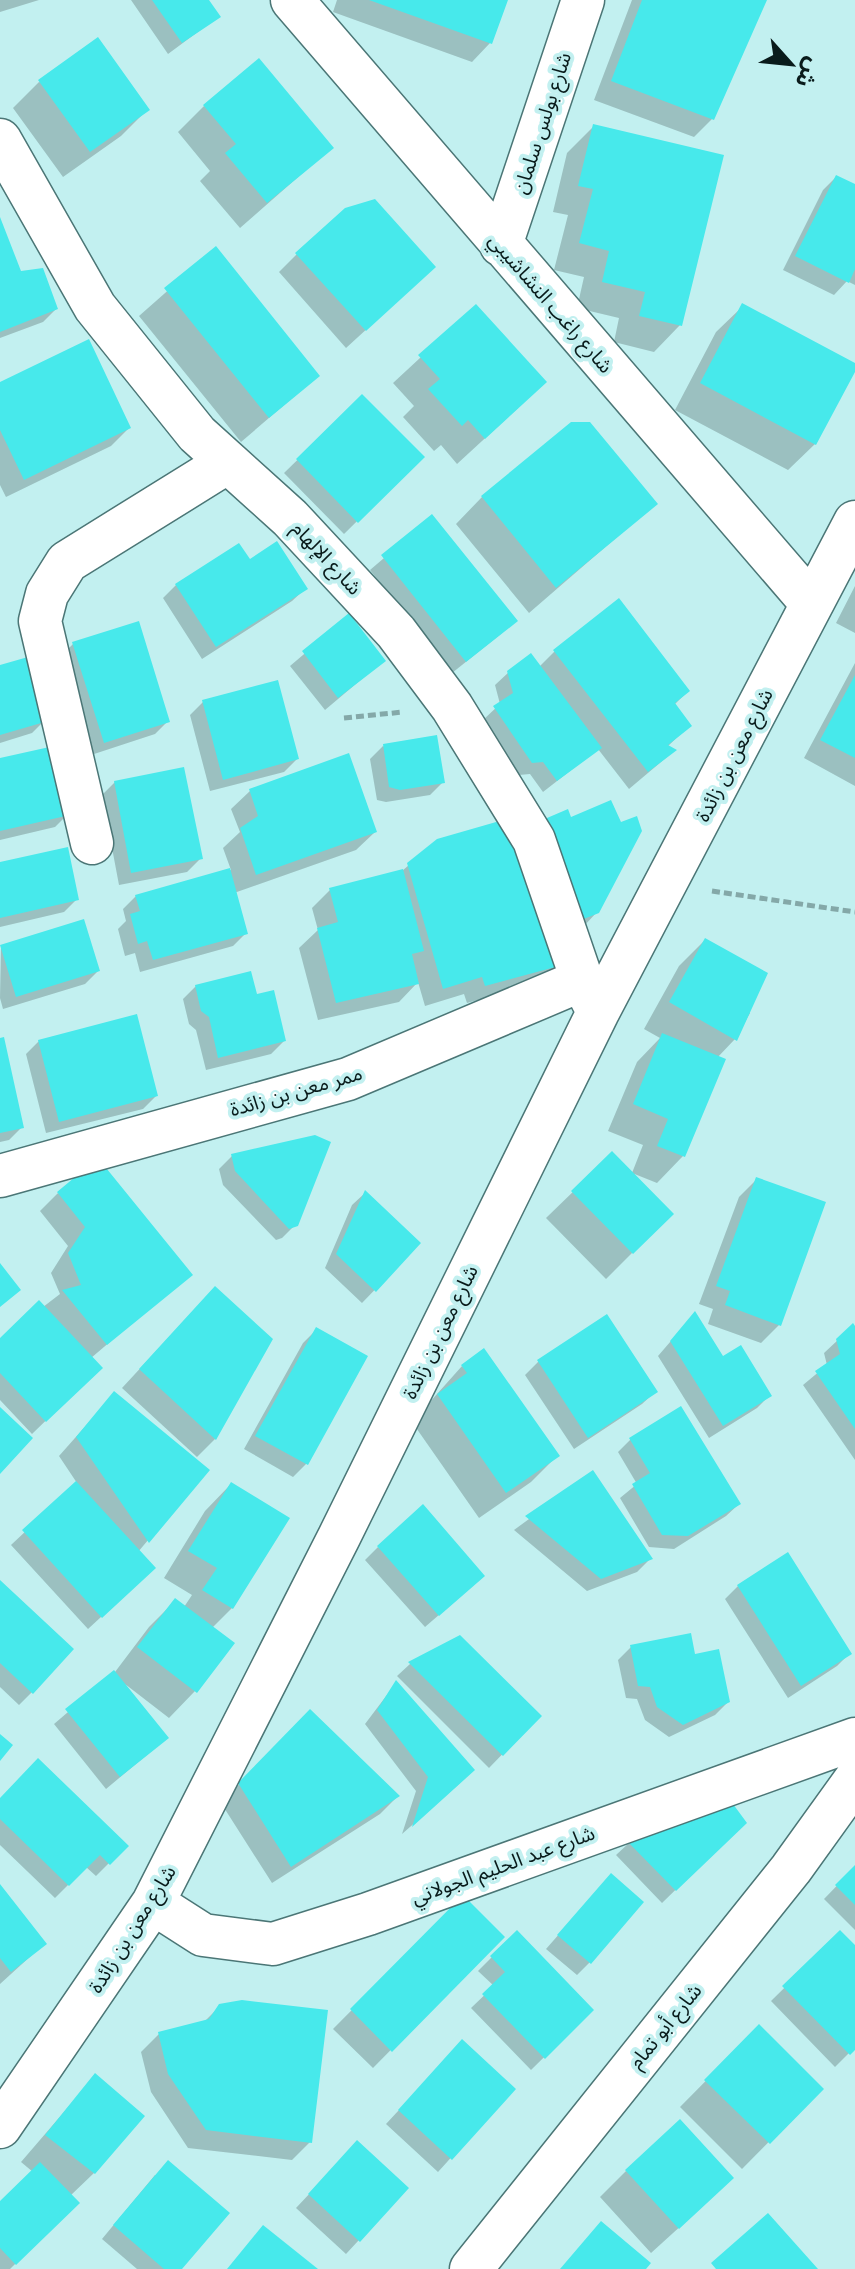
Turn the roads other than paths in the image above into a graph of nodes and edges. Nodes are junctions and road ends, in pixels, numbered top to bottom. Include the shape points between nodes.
1 (292, 0) edge
2 (583, 0) edge
3 (0, 140) edge
4 (501, 245) junction
5 (228, 462) junction
6 (855, 522) edge
7 (812, 604) junction
8 (92, 843) dead end
9 (590, 996) junction
10 (0, 1176) edge
11 (855, 1739) edge
12 (855, 1780) edge
13 (153, 1903) junction
14 (0, 2127) edge
15 (471, 2269) edge

1 - 4 street, شارع راغب النشاشيبي
2 - 4 street, شارع بولس سلمان
3 - 5 street, شارع الإلهام via 95,307 197,434
4 - 7 street, شارع راغب النشاشيبي
5 - 8 street via 67,562 47,594 40,621
5 - 9 street, شارع الإلهام via 290,518 396,632 452,707 534,840
6 - 7 street, شارع معن بن زائدة
7 - 9 street, شارع معن بن زائدة via 667,885
9 - 10 street, ممر معن بن زائدة via 348,1079
9 - 13 street, شارع معن بن زائدة via 339,1537
11 - 13 street, شارع عبد الحليم الجولاني via 273,1944 203,1935
12 - 15 street, شارع أبو تمام via 791,1869
13 - 14 street, شارع معن بن زائدة

